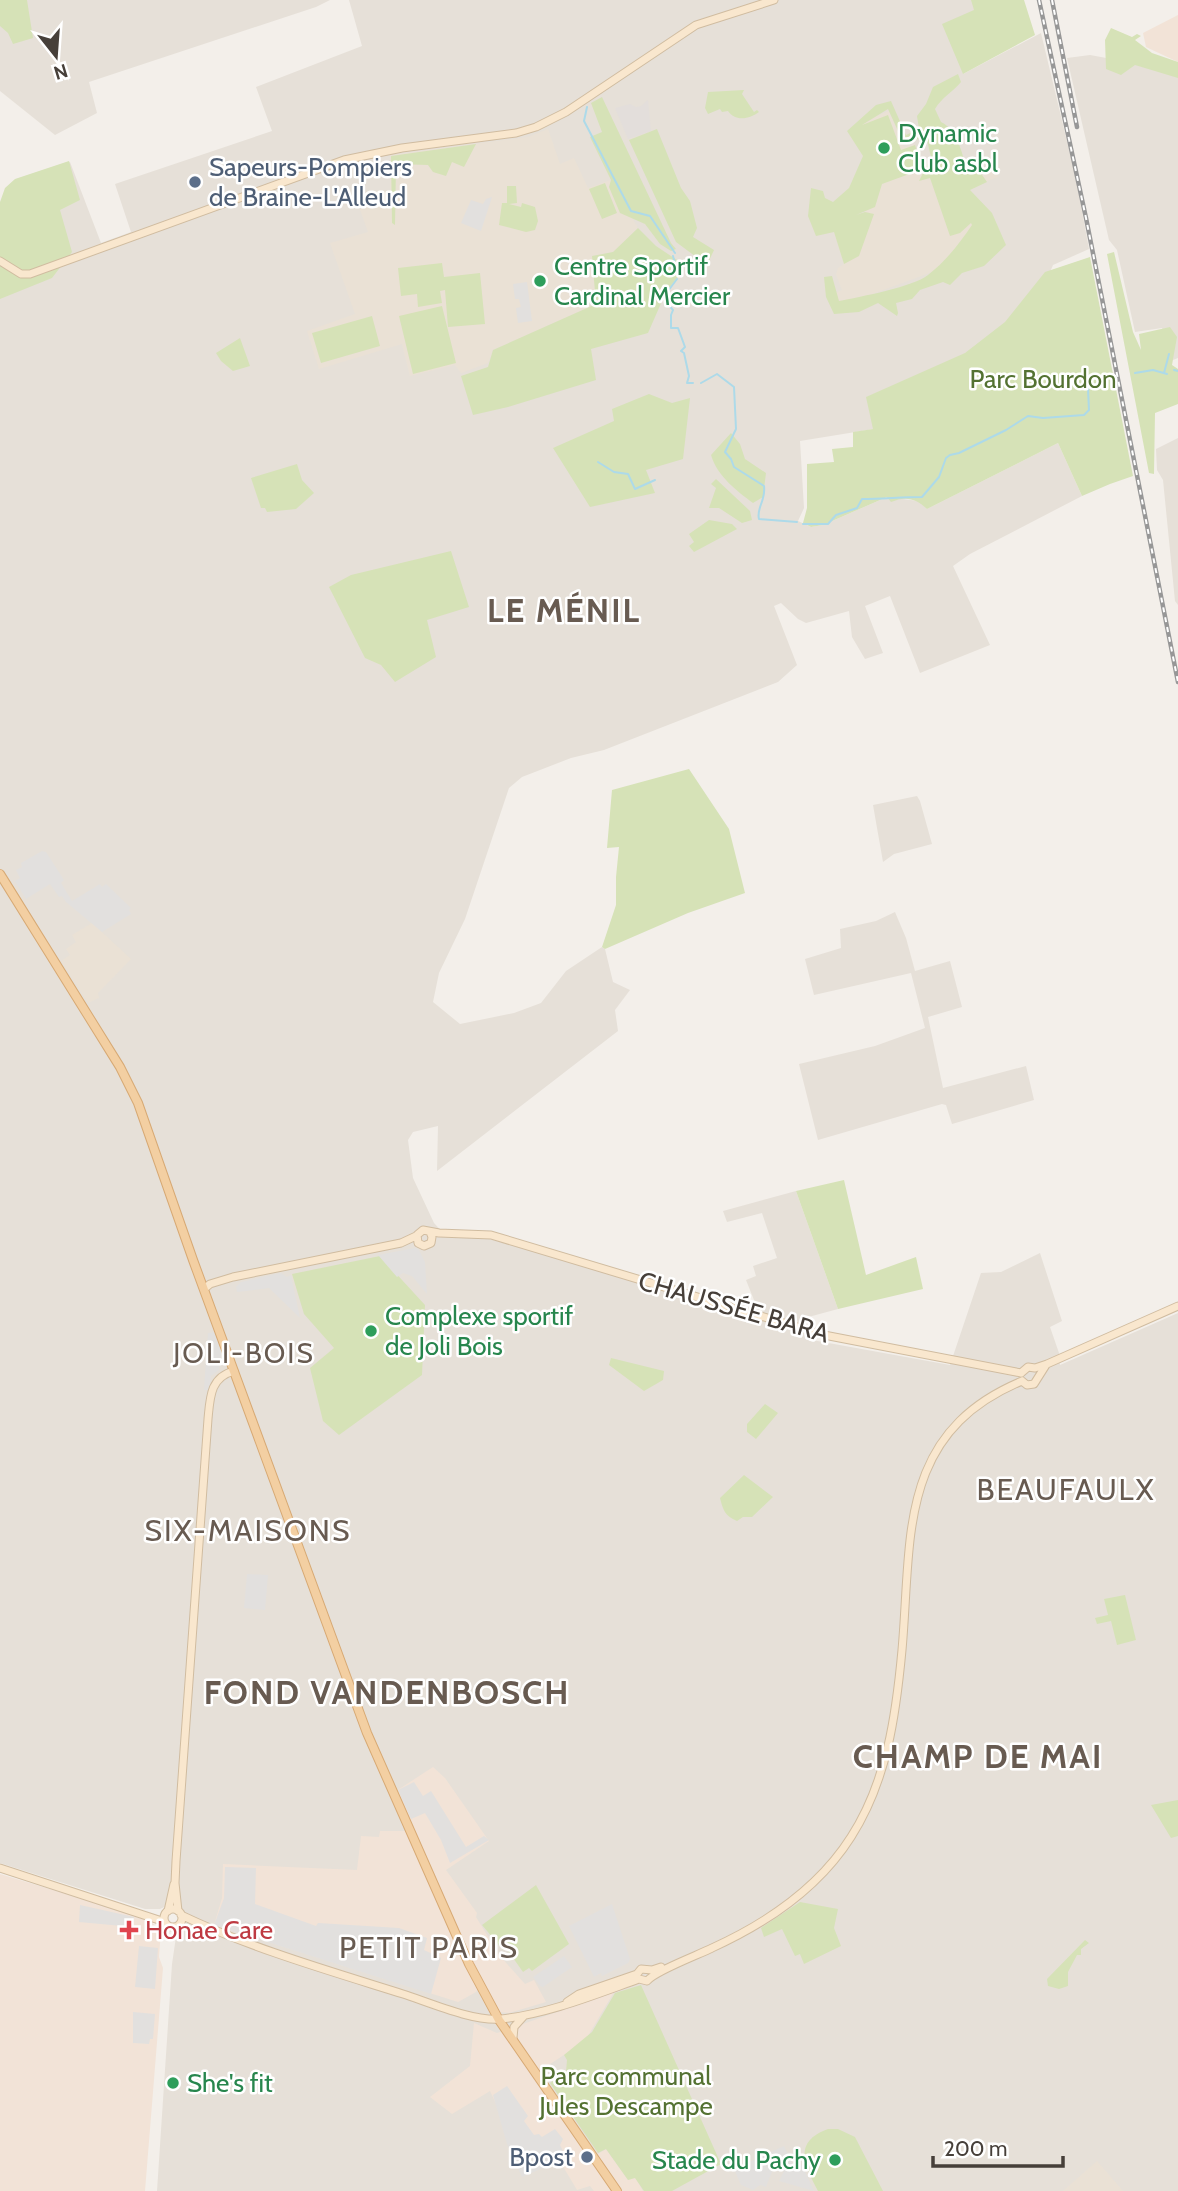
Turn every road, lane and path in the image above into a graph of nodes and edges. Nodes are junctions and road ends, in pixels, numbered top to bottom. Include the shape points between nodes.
1 (774, 0) edge
2 (0, 261) edge
3 (0, 874) edge
4 (431, 1236) junction
5 (417, 1240) junction
6 (204, 1289) junction
7 (1178, 1306) edge
8 (234, 1371) junction
9 (1037, 1371) junction
10 (1022, 1377) junction
11 (0, 1868) edge
12 (175, 1883) junction
13 (166, 1916) junction
14 (180, 1917) junction
15 (487, 2000) junction
16 (477, 2016) junction
17 (524, 2017) junction
18 (499, 2020) junction
19 (513, 2038) junction
20 (617, 2191) edge

1 - 2 main road via 696,25 566,112 530,129 345,160 39,271 21,274
3 - 6 main road via 129,1085
4 - 5 main road via 424,1246
4 - 5 main road via 423,1230
4 - 10 main road, CHAUSSÉE BARA via 473,1233 509,1239 824,1335
5 - 6 main road via 233,1277
6 - 8 main road
7 - 9 main road
8 - 12 main road via 215,1382 209,1411
8 - 15 main road via 367,1733
9 - 10 main road via 1028,1367
9 - 10 main road via 1039,1380 1034,1384 1027,1385
10 - 17 main road via 967,1414 925,1472 909,1539 896,1709 880,1773 861,1821 834,1861 801,1894 756,1925 697,1955 649,1973 644,1981 638,1976
11 - 13 main road via 140,1913
12 - 13 main road
12 - 14 main road
13 - 14 main road
13 - 14 main road via 172,1927
14 - 16 main road via 360,1981
15 - 16 main road
15 - 18 main road
16 - 18 main road
17 - 18 main road
17 - 19 main road via 514,2027
18 - 19 main road
19 - 20 main road

